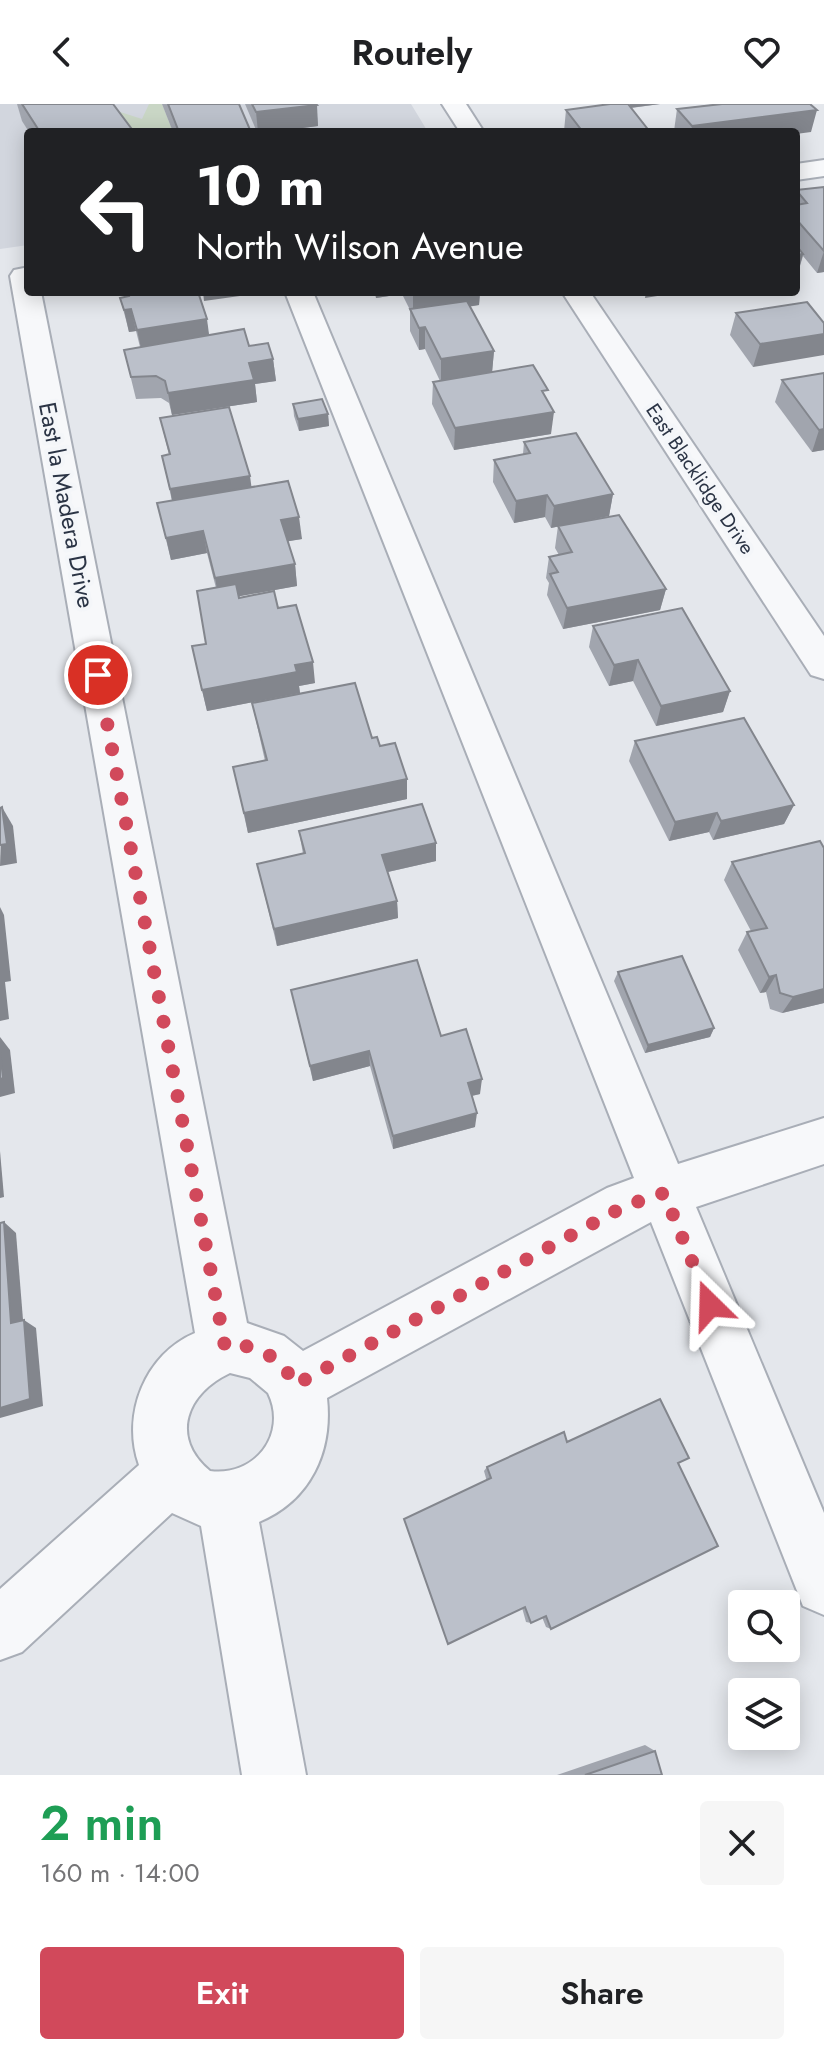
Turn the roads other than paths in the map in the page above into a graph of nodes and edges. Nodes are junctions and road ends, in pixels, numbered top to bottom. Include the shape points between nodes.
1 (454, 104) edge
2 (469, 128) edge
3 (824, 168) edge
4 (800, 171) edge
5 (17, 277) edge
6 (301, 296) edge
7 (579, 296) edge
8 (824, 665) edge
9 (824, 1141) edge
10 (664, 1193) junction
11 (225, 1347) junction
12 (295, 1385) junction
13 (172, 1474) junction
14 (226, 1501) junction
15 (824, 1585) edge
16 (0, 1630) edge
17 (274, 1775) edge

1 - 2 street
3 - 4 street
5 - 11 street, East la Madera Drive
6 - 10 street
7 - 8 street, East Blacklidge Drive
9 - 10 street
10 - 12 street via 625,1206
10 - 15 street
11 - 12 street via 250,1347 272,1356
11 - 13 street via 192,1361 166,1396 159,1424 161,1450
12 - 14 street via 303,1421 297,1448 283,1472 262,1491
13 - 14 street via 190,1492
13 - 16 street
14 - 17 street

